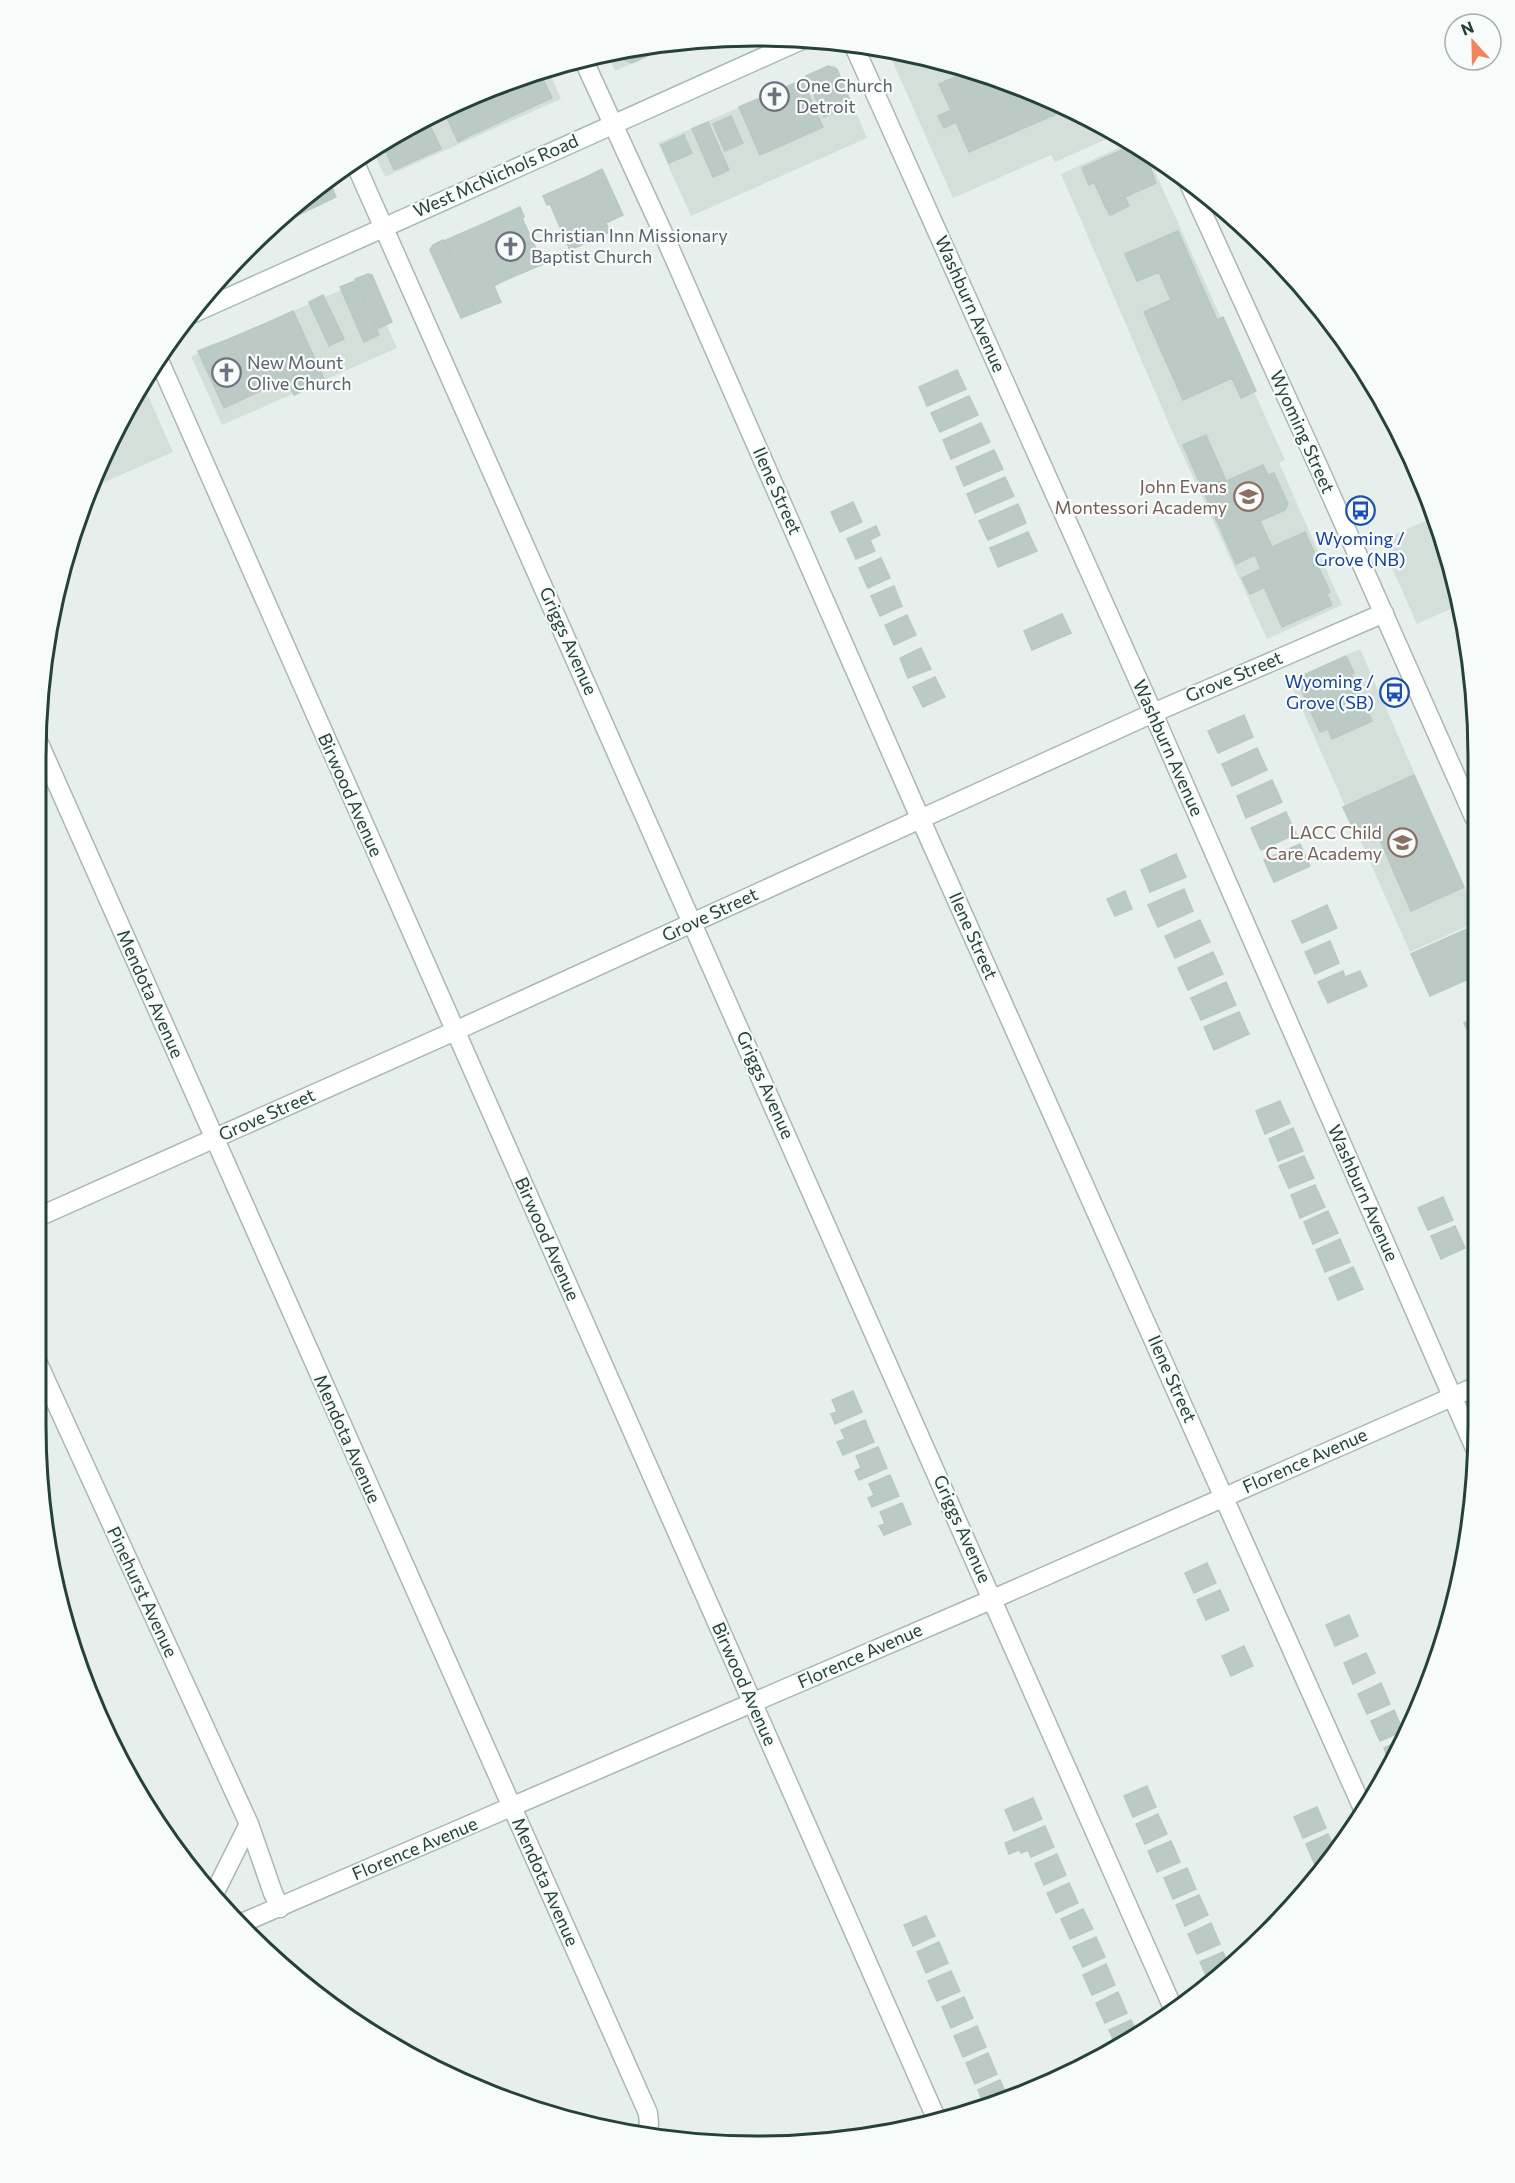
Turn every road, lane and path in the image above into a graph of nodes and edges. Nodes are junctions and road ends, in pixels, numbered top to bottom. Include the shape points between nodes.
1 (785, 47) edge
2 (858, 54) edge
3 (587, 68) edge
4 (613, 124) junction
5 (358, 169) edge
6 (1195, 197) edge
7 (384, 227) junction
8 (209, 306) edge
9 (162, 368) edge
10 (1384, 613) junction
11 (1153, 713) junction
12 (46, 759) edge
13 (1468, 803) edge
14 (920, 818) junction
15 (693, 923) junction
16 (455, 1031) junction
17 (213, 1139) junction
18 (46, 1214) edge
19 (46, 1381) edge
20 (1468, 1390) edge
21 (1453, 1396) junction
22 (1468, 1431) edge
23 (1224, 1496) junction
24 (993, 1599) junction
25 (752, 1703) junction
26 (1360, 1802) edge
27 (511, 1808) junction
28 (249, 1824) junction
29 (217, 1887) edge
30 (280, 1908) junction
31 (248, 1921) edge
32 (1171, 2004) edge
33 (934, 2114) edge
34 (648, 2127) edge

1 - 4 street, West McNichols Road
2 - 11 street, Washburn Avenue
3 - 4 street, Ilene Street
4 - 7 street, West McNichols Road
4 - 14 street, Ilene Street
5 - 7 street, Griggs Avenue
6 - 10 street, Wyoming Street
7 - 8 street, West McNichols Road
7 - 15 street, Griggs Avenue
9 - 16 street, Birwood Avenue
10 - 11 street, Grove Street
10 - 13 street, Wyoming Street
11 - 14 street, Grove Street
11 - 21 street, Washburn Avenue
12 - 17 street, Mendota Avenue
14 - 15 street, Grove Street
14 - 23 street, Ilene Street
15 - 16 street, Grove Street
15 - 24 street, Griggs Avenue
16 - 17 street, Grove Street
16 - 25 street, Birwood Avenue
17 - 18 street, Grove Street
17 - 27 street, Mendota Avenue
19 - 28 street, Pinehurst Avenue
20 - 21 street, Florence Avenue
21 - 22 street, Washburn Avenue
21 - 23 street, Florence Avenue
23 - 24 street, Florence Avenue
23 - 26 street, Ilene Street
24 - 25 street, Florence Avenue
24 - 32 street, Griggs Avenue
25 - 27 street, Florence Avenue
25 - 33 street, Birwood Avenue
27 - 30 street, Florence Avenue
27 - 34 street, Mendota Avenue via 648,2113
28 - 29 street
28 - 30 street, Pinehurst Avenue
30 - 31 street, Florence Avenue

